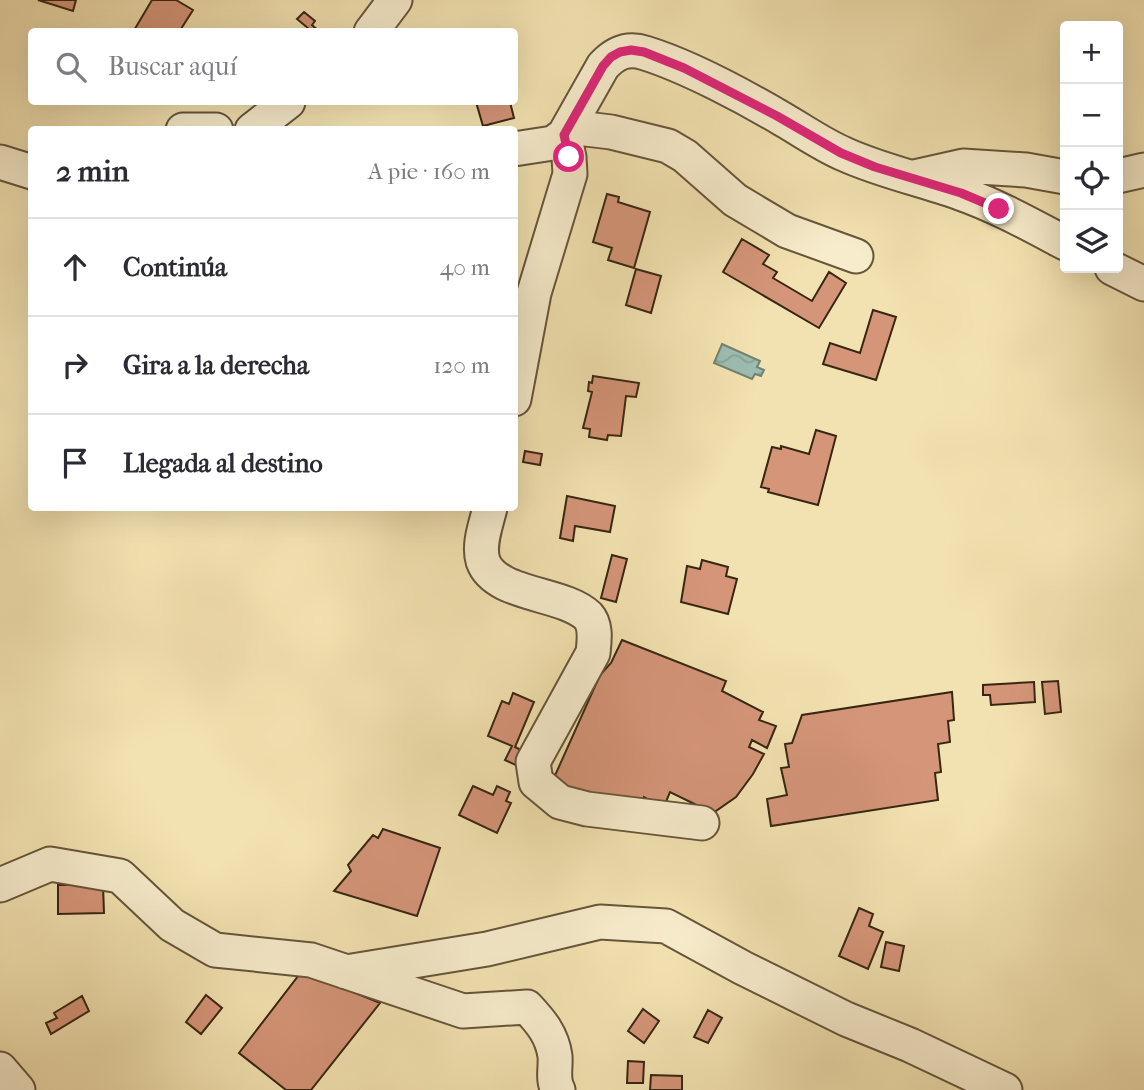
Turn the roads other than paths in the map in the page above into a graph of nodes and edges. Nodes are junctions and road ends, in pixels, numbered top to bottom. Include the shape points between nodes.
1 (395, 0) edge
2 (374, 28) edge
3 (284, 105) edge
4 (258, 126) edge
5 (566, 131) junction
6 (518, 148) edge
7 (0, 162) edge
8 (1144, 170) edge
9 (28, 171) edge
10 (1123, 175) edge
11 (1060, 176) edge
12 (914, 177) junction
13 (1060, 240) edge
14 (856, 256) dead end
15 (1121, 273) edge
16 (1144, 285) edge
17 (518, 378) edge
18 (489, 511) edge
19 (702, 822) dead end
20 (0, 885) edge
21 (346, 972) junction
22 (0, 1069) edge
23 (18, 1090) edge
24 (558, 1090) edge
25 (1005, 1090) edge

1 - 2 street
3 - 4 street
5 - 6 street via 553,143
5 - 12 street via 603,66 611,57 631,50 684,68 841,153
5 - 14 street via 611,132 668,146 735,200 788,231
5 - 17 street via 570,174 534,293
7 - 9 street
8 - 10 street
11 - 12 street via 963,166
12 - 13 street via 999,209
15 - 16 street
18 - 19 street via 482,545 488,571 499,580 588,616 593,625 593,653 533,762 536,782 560,802 587,809
20 - 21 street via 50,864 120,876 172,925 215,950 311,960
21 - 24 street via 463,1011 527,1007 546,1028 555,1056
21 - 25 street via 487,949 600,922 666,926 835,1013
22 - 23 street

